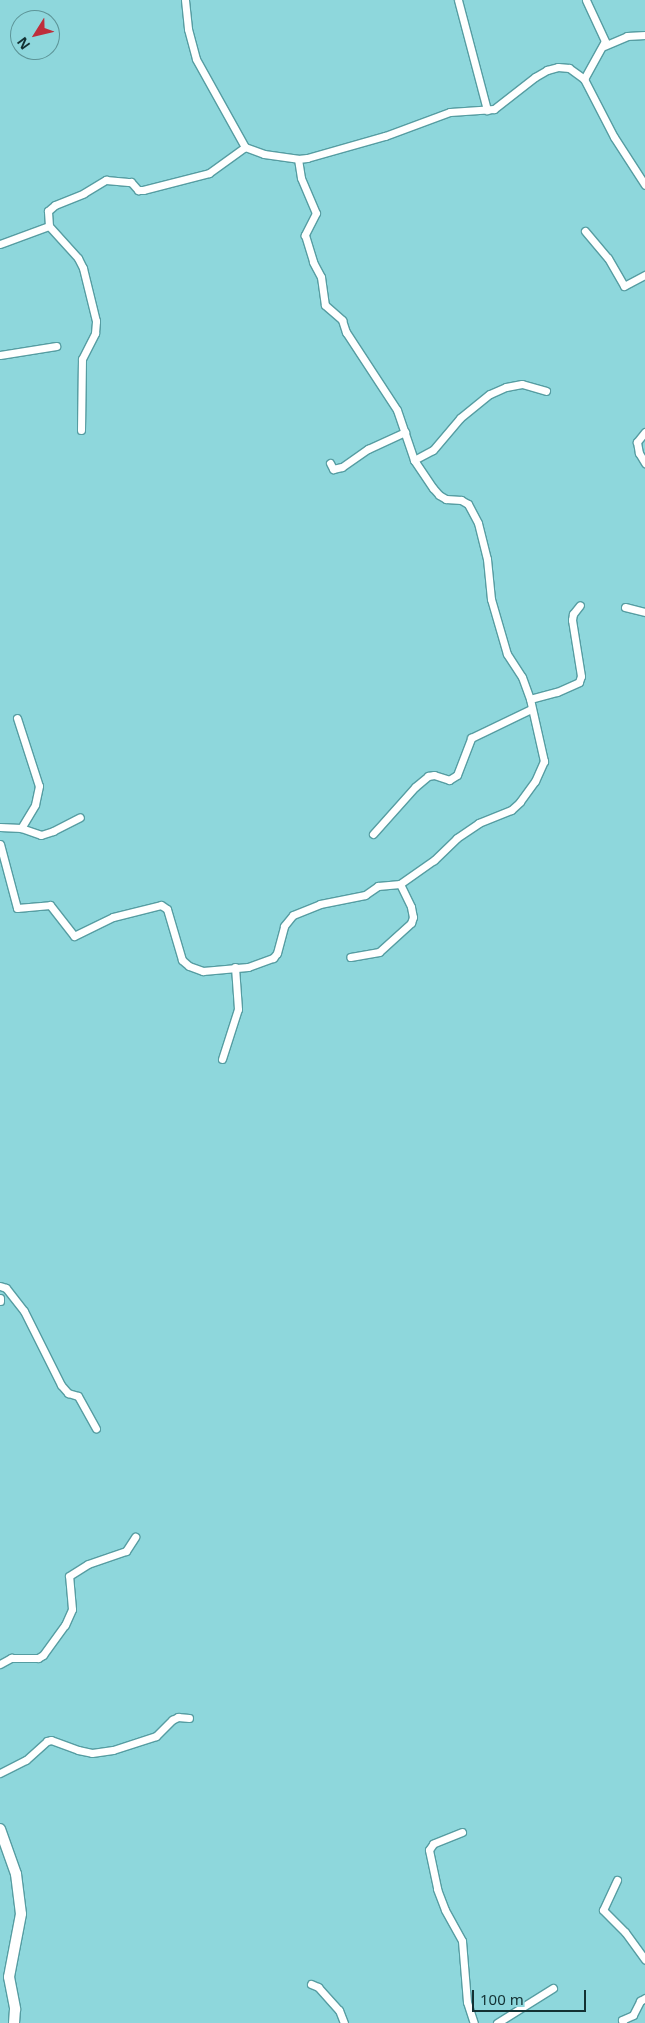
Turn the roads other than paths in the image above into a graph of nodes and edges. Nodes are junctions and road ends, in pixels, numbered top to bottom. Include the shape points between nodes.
1 (185, 0) edge
2 (458, 0) edge
3 (586, 0) edge
4 (645, 35) edge
5 (604, 46) junction
6 (584, 79) junction
7 (487, 110) junction
8 (245, 147) junction
9 (298, 159) junction
10 (645, 170) edge
11 (637, 172) junction
12 (645, 186) edge
13 (50, 226) junction
14 (585, 231) dead end
15 (0, 244) edge
16 (645, 275) edge
17 (56, 346) dead end
18 (0, 355) edge
19 (546, 391) dead end
20 (81, 430) dead end
21 (405, 432) junction
22 (645, 432) edge
23 (414, 460) junction
24 (330, 463) dead end
25 (645, 463) edge
26 (580, 605) dead end
27 (626, 607) dead end
28 (645, 612) edge
29 (530, 699) junction
30 (530, 709) junction
31 (17, 718) dead end
32 (80, 816) dead end
33 (0, 828) edge
34 (21, 828) junction
35 (373, 834) dead end
36 (0, 844) edge
37 (400, 884) junction
38 (350, 957) dead end
39 (235, 967) junction
40 (222, 1059) dead end
41 (0, 1286) edge
42 (96, 1428) dead end
43 (135, 1537) dead end
44 (0, 1664) edge
45 (189, 1718) dead end
46 (0, 1773) edge
47 (0, 1829) edge
48 (462, 1832) dead end
49 (617, 1880) dead end
50 (645, 1960) edge
51 (311, 1984) dead end
52 (553, 1988) dead end
53 (645, 1998) edge
54 (622, 2022) edge
55 (14, 2023) edge
56 (344, 2023) edge
57 (474, 2023) edge
58 (497, 2023) edge
59 (612, 2023) edge

1 - 8 street via 196,59
2 - 7 street
3 - 5 street via 600,28
4 - 5 street via 627,36
5 - 6 street
6 - 7 street via 569,68 552,68 535,77 502,104
6 - 11 street via 614,137
7 - 9 street via 450,112 351,146
8 - 9 street via 264,154
8 - 13 street via 209,173 143,190 138,190 131,182 106,180 51,207 48,216
9 - 21 street via 301,178 316,213 305,232 321,278 322,299 327,308 342,320 346,332 397,410
10 - 11 street
11 - 12 street
13 - 15 street
13 - 20 street via 78,258 96,321 95,333 82,359
14 - 16 street via 608,258 624,286
17 - 18 street
19 - 23 street via 522,384 490,394 460,418 434,450
21 - 23 street
21 - 24 street via 368,448 342,467 333,469
22 - 25 street via 637,442
23 - 29 street via 438,495 465,502 478,523 487,558 491,599 507,654 522,677
26 - 29 street via 572,620 581,676 579,682
27 - 28 street
29 - 30 street
30 - 35 street via 471,738 457,775 449,780 428,776
30 - 37 street via 538,728 544,761 520,802 457,838 434,860
31 - 34 street via 38,786 35,805
32 - 34 street via 53,832 41,834
33 - 34 street
36 - 39 street via 17,908 50,905 74,936 113,917 161,905 167,909 182,960 188,966 203,971
37 - 38 street via 414,917 411,923 379,952
37 - 39 street via 378,886 365,895 305,909 293,915 284,926 276,956 248,967
39 - 40 street via 238,1009
41 - 42 street via 6,1288 24,1311 61,1385 68,1393 78,1396
43 - 44 street via 126,1551 88,1564 69,1576 72,1609 66,1625 44,1655 11,1658
45 - 46 street via 178,1717 156,1736 114,1750 92,1753 47,1741 26,1760
47 - 55 street via 16,1874 20,1914 9,1977 15,2009
48 - 57 street via 434,1844 429,1850 437,1889 462,1940 467,2002
49 - 50 street via 603,1910 625,1932
51 - 56 street via 318,1987 339,2010
52 - 58 street
53 - 54 street via 633,2015
54 - 59 street

